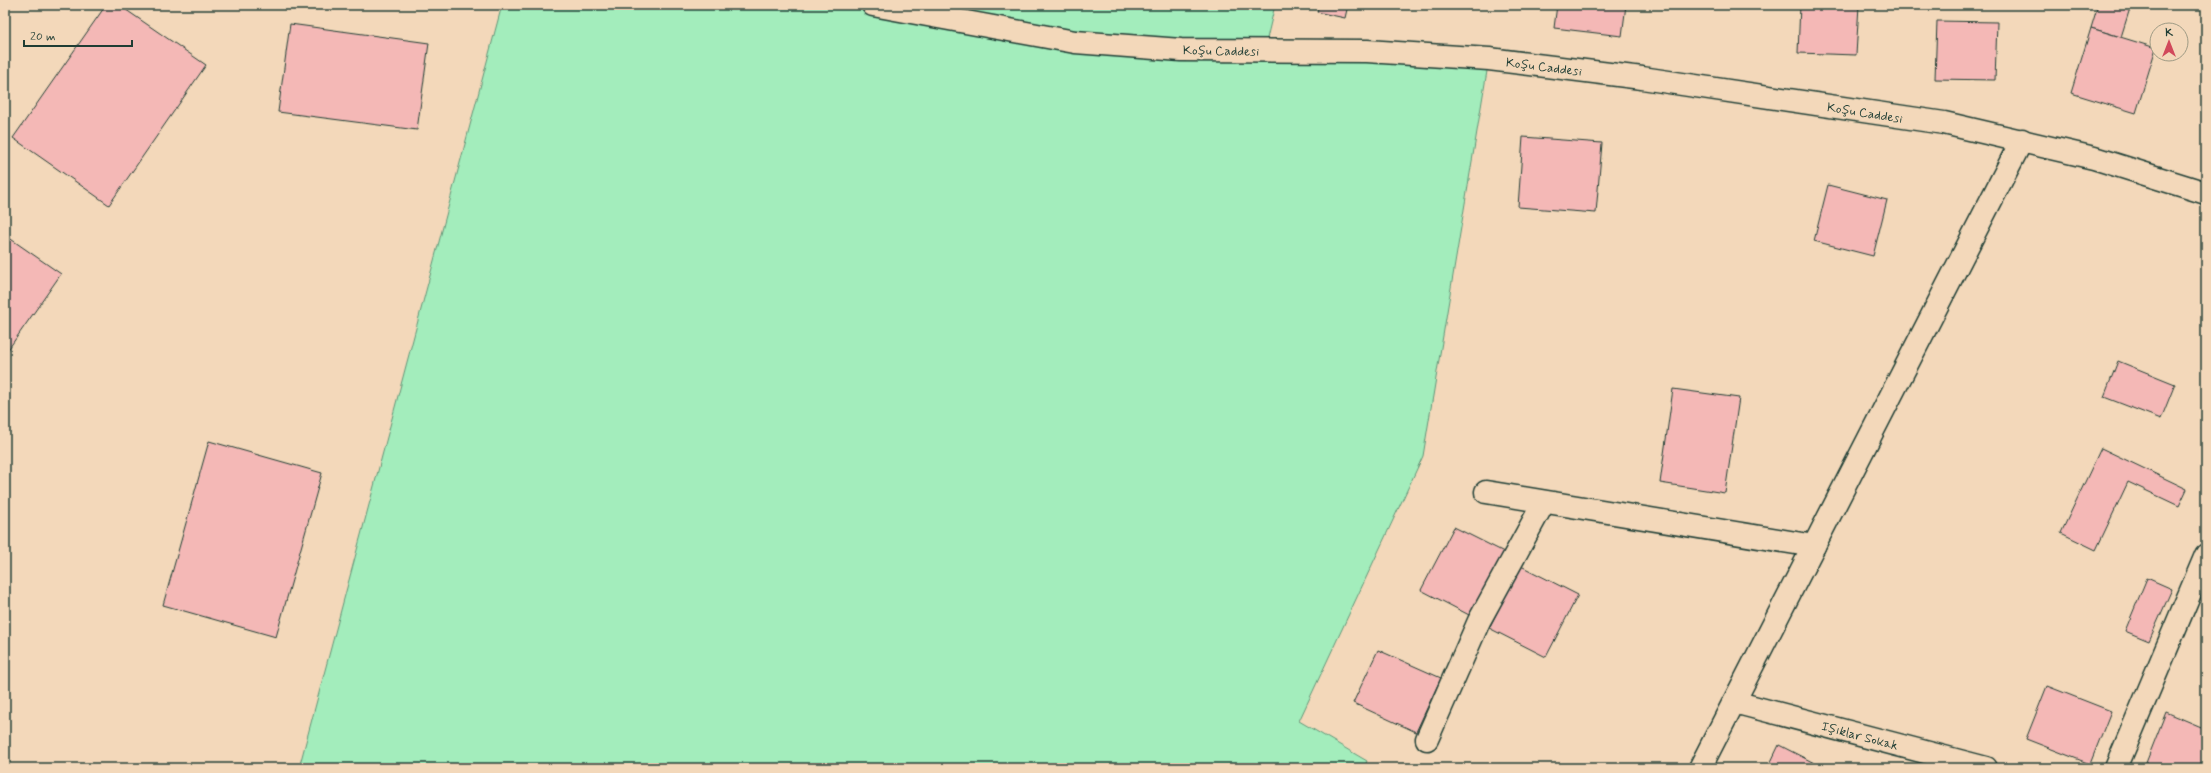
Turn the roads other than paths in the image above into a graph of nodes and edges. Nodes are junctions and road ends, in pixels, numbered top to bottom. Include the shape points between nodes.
1 (873, 5) edge
2 (2022, 140) junction
3 (2206, 193) edge
4 (1486, 492) dead end
5 (1544, 502) junction
6 (1814, 546) junction
7 (2206, 555) edge
8 (1734, 702) junction
9 (1427, 739) dead end
10 (1700, 768) edge
11 (1986, 768) edge
12 (2116, 768) edge

1 - 2 street, Koşu Caddesi via 1075,42 1182,50 1367,50 1489,59 1642,78 1937,122
2 - 3 street, Koşu Caddesi via 2094,158
2 - 6 street
4 - 5 street
5 - 6 street
5 - 9 street via 1479,621
6 - 8 street
7 - 12 street
8 - 10 street
8 - 11 street, Işıklar Sokak

